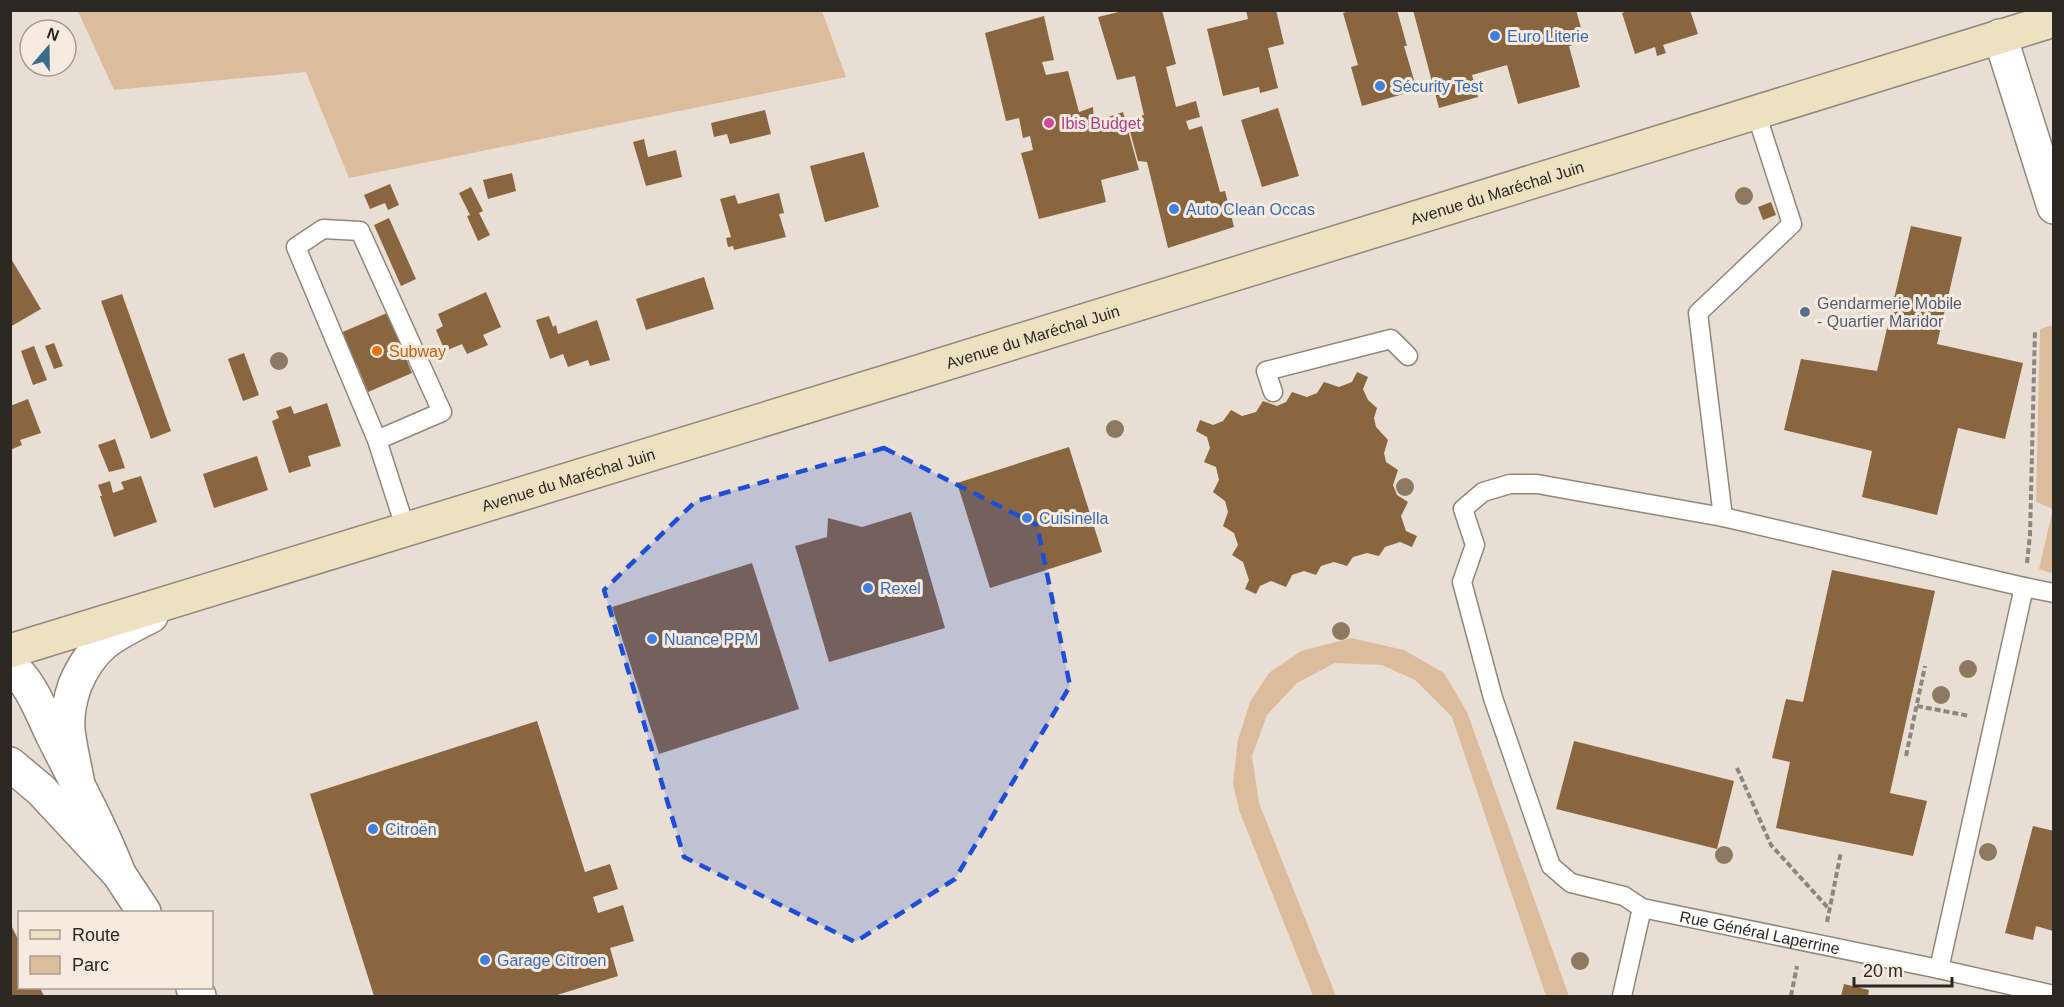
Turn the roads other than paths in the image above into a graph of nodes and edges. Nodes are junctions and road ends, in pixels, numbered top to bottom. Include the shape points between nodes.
1 (2054, 20) edge
2 (2000, 36) junction
3 (1756, 113) junction
4 (2054, 207) edge
5 (1408, 356) dead end
6 (1274, 392) dead end
7 (376, 441) junction
8 (1723, 517) junction
9 (406, 530) junction
10 (2024, 587) junction
11 (2054, 593) edge
12 (182, 600) junction
13 (10, 651) edge
14 (10, 666) edge
15 (10, 764) edge
16 (78, 785) junction
17 (119, 874) junction
18 (1642, 909) junction
19 (143, 911) edge
20 (1939, 969) junction
21 (2054, 995) edge
22 (1622, 996) edge

1 - 2 main road, Avenue du Maréchal Juin
2 - 3 main road, Avenue du Maréchal Juin
2 - 4 street
3 - 8 lane via 1792,224 1698,313
3 - 9 main road, Avenue du Maréchal Juin
5 - 6 lane via 1391,339 1266,371
7 - 7 lane via 442,412 360,231 323,228 296,247
7 - 9 lane
8 - 10 lane
8 - 18 lane, Rue Général Laperrine via 1537,484 1510,484 1483,492 1463,509 1475,545 1462,582 1493,698 1551,866 1572,883 1624,896
9 - 12 main road, Avenue du Maréchal Juin
10 - 11 lane
10 - 20 lane
12 - 13 main road, Avenue du Maréchal Juin
12 - 16 street via 110,638 83,667 70,698 68,729
14 - 16 street via 28,686
15 - 17 street via 40,790
16 - 17 street
17 - 19 street
18 - 20 lane, Rue Général Laperrine
18 - 22 lane
20 - 21 lane, Rue Général Laperrine

